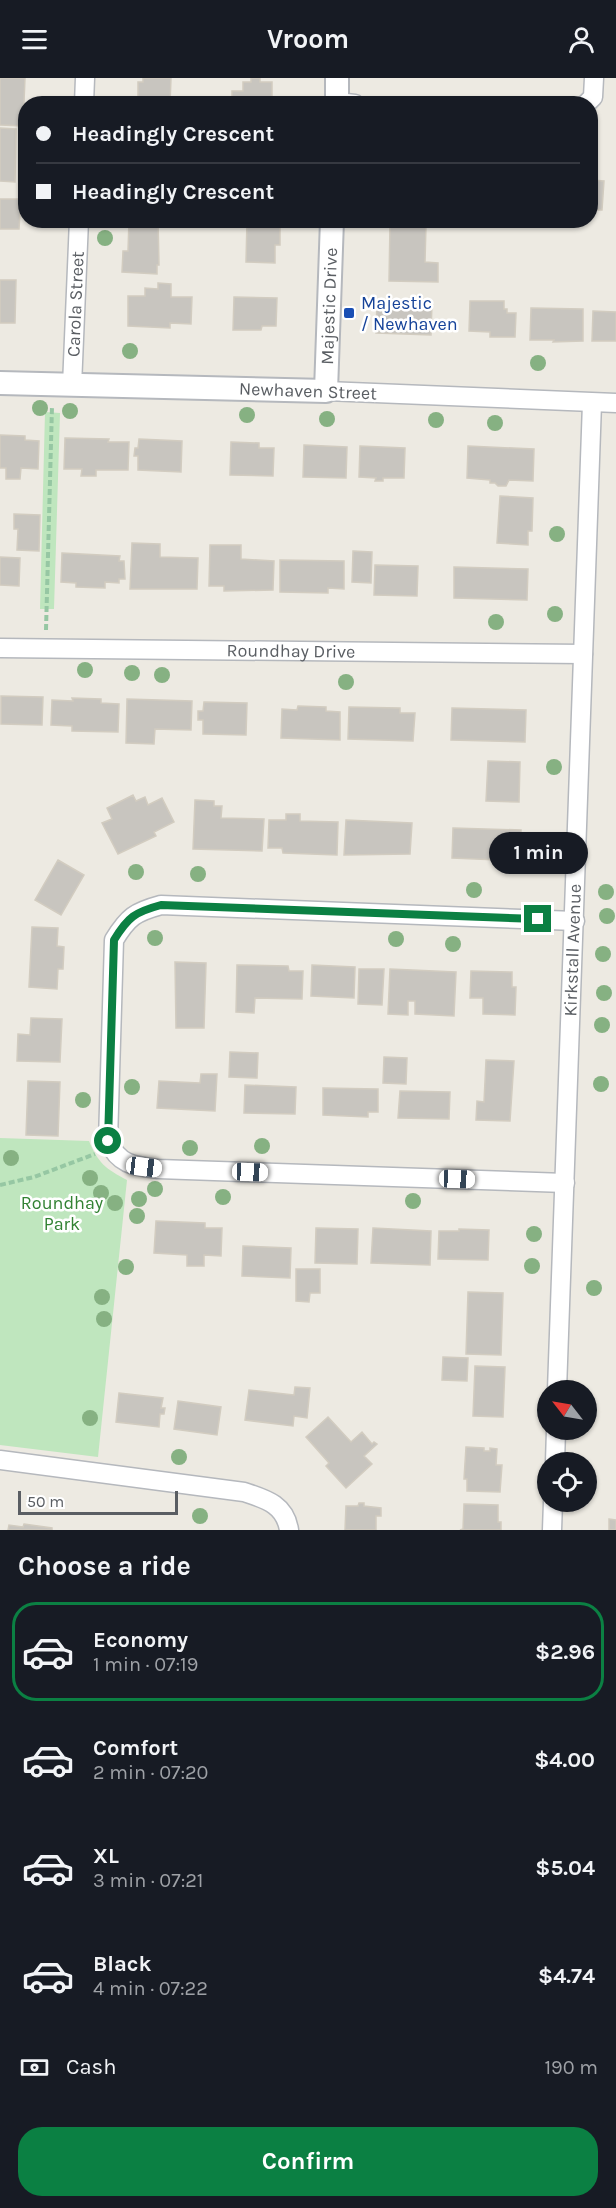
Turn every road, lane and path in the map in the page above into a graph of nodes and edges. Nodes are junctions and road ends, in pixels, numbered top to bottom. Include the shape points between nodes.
1 (85, 78) edge
2 (337, 78) edge
3 (594, 78) edge
4 (84, 96) edge
5 (341, 96) edge
6 (593, 96) edge
7 (78, 228) edge
8 (332, 228) edge
9 (0, 383) edge
10 (63, 386) junction
11 (326, 391) junction
12 (592, 403) junction
13 (616, 403) edge
14 (0, 648) edge
15 (45, 648) junction
16 (583, 654) junction
17 (575, 921) junction
18 (108, 1141) junction
19 (565, 1183) junction
20 (0, 1185) edge
21 (557, 1380) edge
22 (0, 1460) edge
23 (553, 1512) edge
24 (289, 1530) edge
25 (552, 1530) edge

1 - 4 street
2 - 5 street
3 - 6 street
7 - 10 street, Carola Street
8 - 11 street, Majestic Drive
9 - 10 street, Newhaven Street
10 - 11 street, Newhaven Street
10 - 15 path
11 - 12 street, Newhaven Street
12 - 13 street, Newhaven Street
12 - 16 street, Kirkstall Avenue
14 - 15 street, Roundhay Drive
15 - 16 street, Roundhay Drive
16 - 17 street, Kirkstall Avenue
17 - 18 street via 161,905 139,911 126,921 114,940
17 - 19 street, Kirkstall Avenue
18 - 19 street via 112,1151 130,1165 158,1169
18 - 20 path via 93,1156
19 - 21 street, Kirkstall Avenue
22 - 24 street via 244,1492 272,1502 288,1519
23 - 25 street

